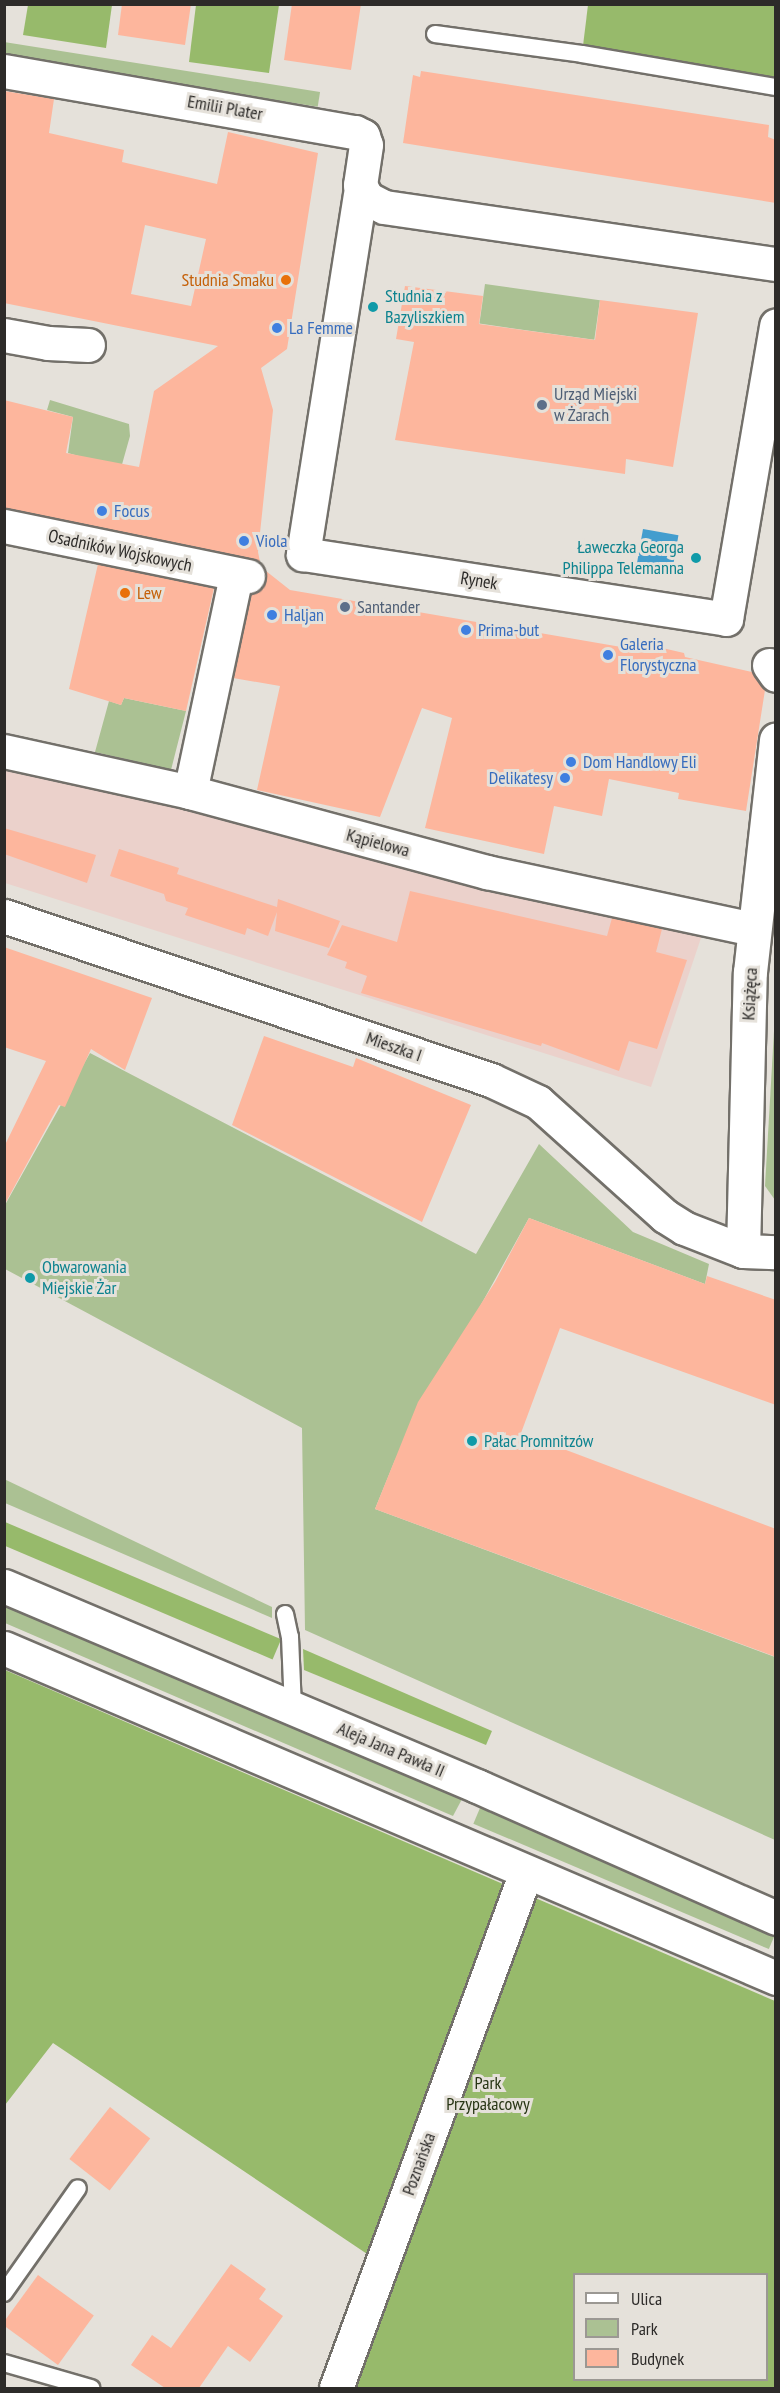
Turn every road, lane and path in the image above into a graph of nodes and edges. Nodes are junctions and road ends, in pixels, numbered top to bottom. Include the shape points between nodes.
1 (435, 34) dead end
2 (4, 71) edge
3 (776, 87) edge
4 (372, 197) junction
5 (772, 265) edge
6 (776, 325) edge
7 (4, 335) edge
8 (88, 345) dead end
9 (770, 398) edge
10 (4, 526) edge
11 (776, 738) edge
12 (4, 751) edge
13 (190, 792) junction
14 (4, 916) edge
15 (754, 929) junction
16 (743, 1251) junction
17 (776, 1252) edge
18 (4, 1586) edge
19 (285, 1614) dead end
20 (4, 1648) edge
21 (293, 1708) junction
22 (526, 1872) junction
23 (776, 1918) edge
24 (776, 1978) edge
25 (78, 2188) dead end
26 (4, 2293) edge
27 (4, 2363) edge
28 (91, 2388) edge
29 (336, 2388) edge

1 - 3 lane
2 - 4 street, Emilii Plater via 355,132 365,140
4 - 5 street
4 - 9 street, Rynek via 303,554 726,620
6 - 9 street, Rynek
7 - 8 street
10 - 13 street, Osadników Wojskowych via 242,576
11 - 15 street, Książęca
12 - 13 street, Kąpielowa
13 - 15 street, Kąpielowa via 488,872
14 - 16 street, Mieszka I via 491,1080 538,1102 665,1216 704,1238
15 - 16 street, Książęca
16 - 17 street, Mieszka I
18 - 21 street, Aleja Jana Pawła II
19 - 21 lane via 290,1637
20 - 22 street
21 - 23 street, Aleja Jana Pawła II
22 - 24 street
22 - 29 street, Poznańska
25 - 26 lane
27 - 28 lane

